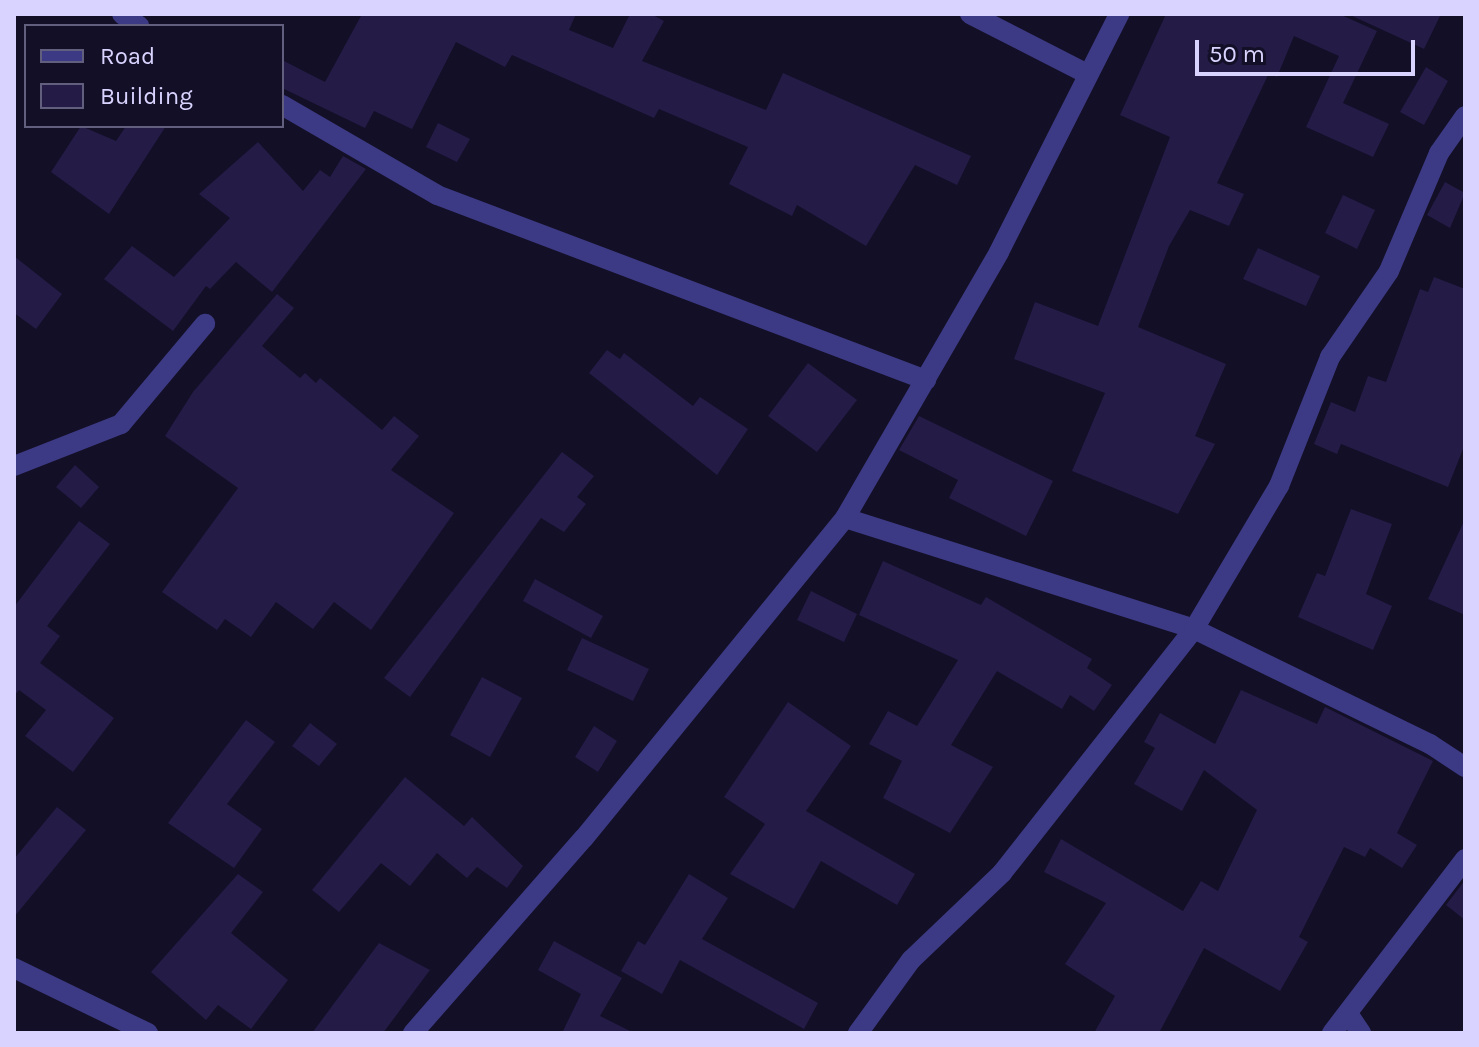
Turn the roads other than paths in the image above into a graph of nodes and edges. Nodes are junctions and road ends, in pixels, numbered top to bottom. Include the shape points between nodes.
1 (970, 14) edge
2 (1119, 14) edge
3 (1087, 74) junction
4 (284, 106) edge
5 (1465, 116) edge
6 (205, 324) dead end
7 (926, 380) junction
8 (14, 466) edge
9 (845, 518) junction
10 (1194, 629) junction
11 (1465, 767) edge
12 (1465, 859) edge
13 (14, 968) edge
14 (1349, 1015) junction
15 (148, 1033) edge
16 (413, 1033) edge
17 (858, 1033) edge
18 (1332, 1033) edge
19 (1361, 1033) edge

1 - 3 street
2 - 3 street
3 - 7 street via 999,252
4 - 7 street via 437,195
5 - 10 street via 1439,153 1389,271 1330,357 1279,486
6 - 8 street via 121,424
7 - 9 street
9 - 10 street
9 - 16 street via 584,838
10 - 11 street via 1430,744
10 - 17 street via 1011,861 911,960
12 - 14 street
13 - 15 street
14 - 18 street
14 - 19 street

